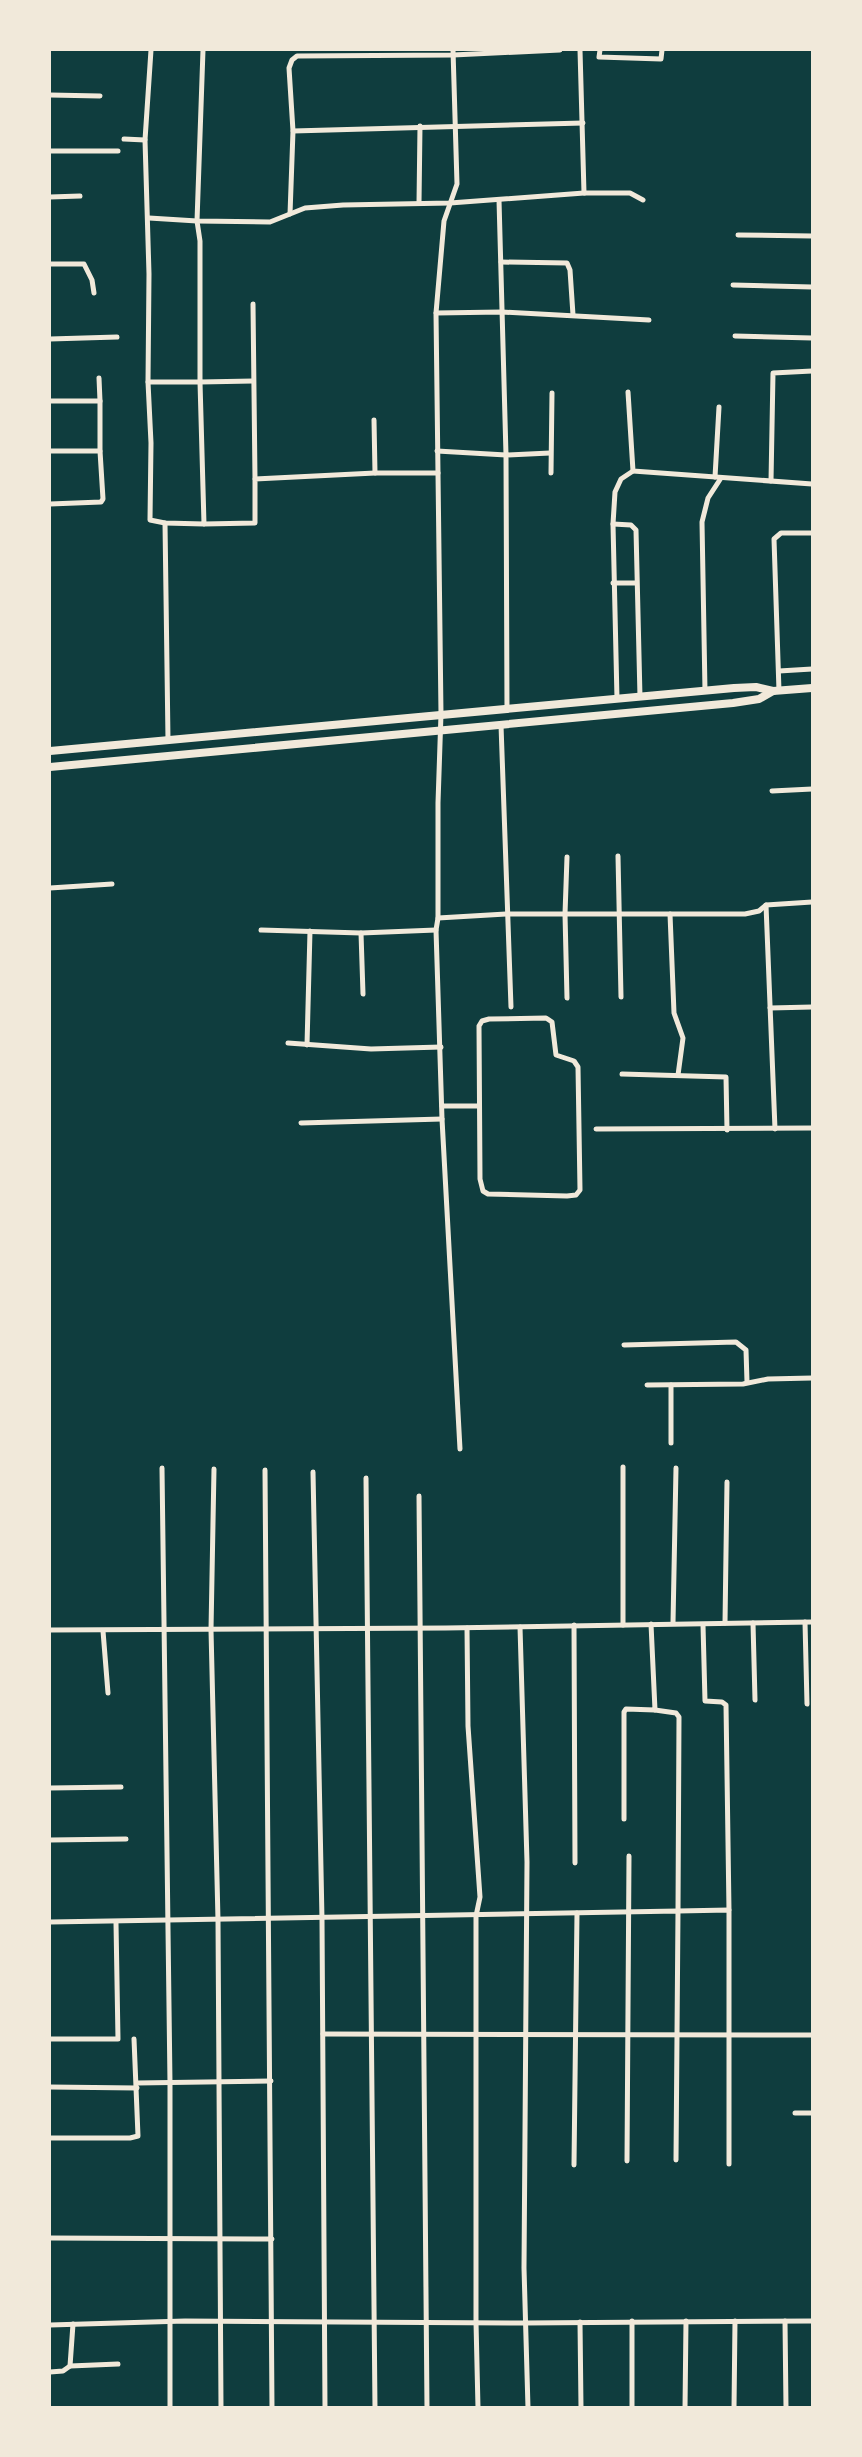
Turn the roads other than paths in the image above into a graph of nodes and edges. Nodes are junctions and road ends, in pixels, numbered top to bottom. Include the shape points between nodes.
1 (151, 50) edge
2 (203, 50) edge
3 (560, 50) edge
4 (580, 50) edge
5 (600, 50) edge
6 (662, 50) edge
7 (453, 52) edge
8 (50, 95) edge
9 (100, 96) dead end
10 (583, 123) junction
11 (420, 126) junction
12 (455, 126) junction
13 (292, 131) junction
14 (124, 139) dead end
15 (146, 140) junction
16 (50, 151) edge
17 (118, 151) dead end
18 (584, 193) junction
19 (80, 196) dead end
20 (50, 197) edge
21 (498, 200) junction
22 (644, 200) dead end
23 (419, 203) junction
24 (450, 203) junction
25 (290, 214) junction
26 (149, 218) junction
27 (197, 221) junction
28 (738, 235) dead end
29 (813, 236) edge
30 (501, 262) junction
31 (50, 264) edge
32 (733, 285) dead end
33 (813, 287) edge
34 (94, 293) dead end
35 (253, 304) dead end
36 (502, 312) junction
37 (436, 313) junction
38 (573, 315) junction
39 (649, 320) dead end
40 (735, 336) dead end
41 (117, 337) dead end
42 (813, 338) edge
43 (50, 339) edge
44 (813, 371) edge
45 (99, 378) dead end
46 (253, 381) junction
47 (148, 382) junction
48 (200, 382) junction
49 (628, 392) dead end
50 (552, 393) dead end
51 (50, 401) edge
52 (100, 401) junction
53 (719, 406) dead end
54 (374, 420) dead end
55 (50, 451) edge
56 (100, 451) junction
57 (437, 451) junction
58 (550, 453) junction
59 (506, 455) junction
60 (633, 471) junction
61 (375, 473) junction
62 (438, 473) junction
63 (551, 473) dead end
64 (718, 478) junction
65 (255, 479) junction
66 (771, 481) junction
67 (813, 484) edge
68 (50, 504) edge
69 (165, 523) junction
70 (204, 524) junction
71 (613, 524) junction
72 (813, 533) edge
73 (614, 583) junction
74 (636, 583) junction
75 (813, 669) edge
76 (779, 671) junction
77 (813, 688) edge
78 (705, 691) junction
79 (776, 691) junction
80 (640, 697) junction
81 (617, 699) junction
82 (507, 709) junction
83 (441, 714) junction
84 (501, 725) junction
85 (440, 730) junction
86 (168, 740) junction
87 (50, 751) edge
88 (50, 768) edge
89 (813, 789) edge
90 (771, 791) dead end
91 (618, 856) dead end
92 (567, 857) dead end
93 (112, 885) dead end
94 (50, 888) edge
95 (813, 902) edge
96 (765, 905) junction
97 (506, 914) junction
98 (565, 914) junction
99 (670, 914) junction
100 (618, 915) junction
101 (438, 918) junction
102 (261, 930) dead end
103 (436, 930) junction
104 (310, 931) junction
105 (361, 933) junction
106 (363, 994) dead end
107 (621, 997) dead end
108 (567, 998) dead end
109 (511, 1007) dead end
110 (813, 1007) edge
111 (770, 1008) junction
112 (288, 1043) dead end
113 (308, 1045) junction
114 (441, 1047) junction
115 (622, 1074) dead end
116 (678, 1075) junction
117 (442, 1106) junction
118 (478, 1106) junction
119 (442, 1119) junction
120 (301, 1123) dead end
121 (813, 1128) edge
122 (596, 1129) dead end
123 (775, 1129) junction
124 (727, 1130) junction
125 (624, 1345) dead end
126 (813, 1378) edge
127 (747, 1382) junction
128 (647, 1385) dead end
129 (670, 1385) junction
130 (671, 1443) dead end
131 (459, 1449) dead end
132 (622, 1467) dead end
133 (162, 1468) dead end
134 (676, 1468) dead end
135 (214, 1469) dead end
136 (265, 1470) dead end
137 (314, 1472) dead end
138 (366, 1478) dead end
139 (727, 1482) dead end
140 (419, 1496) dead end
141 (805, 1622) junction
142 (813, 1622) edge
143 (673, 1623) junction
144 (725, 1623) junction
145 (753, 1623) junction
146 (623, 1624) junction
147 (651, 1624) junction
148 (574, 1625) junction
149 (703, 1625) junction
150 (520, 1627) junction
151 (419, 1628) junction
152 (467, 1628) junction
153 (318, 1629) junction
154 (367, 1629) junction
155 (50, 1630) edge
156 (164, 1630) junction
157 (211, 1630) junction
158 (267, 1630) junction
159 (103, 1631) junction
160 (108, 1693) dead end
161 (755, 1700) dead end
162 (807, 1704) dead end
163 (655, 1710) junction
164 (121, 1787) dead end
165 (50, 1788) edge
166 (624, 1819) dead end
167 (126, 1839) dead end
168 (50, 1840) edge
169 (629, 1856) dead end
170 (575, 1863) dead end
171 (729, 1910) junction
172 (678, 1911) junction
173 (526, 1912) junction
174 (577, 1913) junction
175 (627, 1913) junction
176 (476, 1916) junction
177 (423, 1917) junction
178 (270, 1918) junction
179 (372, 1918) junction
180 (322, 1919) junction
181 (218, 1920) junction
182 (50, 1922) edge
183 (167, 1922) junction
184 (117, 1923) junction
185 (323, 2034) junction
186 (372, 2034) junction
187 (423, 2034) junction
188 (576, 2034) junction
189 (475, 2035) junction
190 (526, 2035) junction
191 (813, 2035) edge
192 (628, 2036) junction
193 (678, 2036) junction
194 (730, 2036) junction
195 (50, 2039) edge
196 (134, 2039) dead end
197 (271, 2080) junction
198 (220, 2081) junction
199 (170, 2083) junction
200 (137, 2086) junction
201 (50, 2087) edge
202 (795, 2113) dead end
203 (813, 2113) edge
204 (50, 2138) edge
205 (676, 2160) dead end
206 (627, 2161) dead end
207 (729, 2164) dead end
208 (574, 2165) dead end
209 (221, 2237) junction
210 (50, 2238) edge
211 (170, 2238) junction
212 (272, 2238) junction
213 (219, 2321) junction
214 (271, 2321) junction
215 (374, 2321) junction
216 (632, 2321) junction
217 (686, 2321) junction
218 (735, 2321) junction
219 (785, 2321) junction
220 (813, 2321) edge
221 (170, 2322) junction
222 (324, 2322) junction
223 (426, 2322) junction
224 (476, 2322) junction
225 (580, 2322) junction
226 (525, 2323) junction
227 (73, 2324) junction
228 (50, 2325) edge
229 (118, 2364) dead end
230 (70, 2366) junction
231 (50, 2372) edge
232 (171, 2408) edge
233 (221, 2408) edge
234 (272, 2408) edge
235 (325, 2408) edge
236 (375, 2408) edge
237 (427, 2408) edge
238 (478, 2408) edge
239 (528, 2408) edge
240 (581, 2408) edge
241 (632, 2408) edge
242 (685, 2408) edge
243 (734, 2408) edge
244 (786, 2408) edge

1 - 15 street
2 - 27 street
3 - 7 street
4 - 10 street
5 - 6 street via 599,57 661,59
7 - 12 street
7 - 13 street via 297,56 289,68
8 - 9 street
10 - 12 street
10 - 18 street
11 - 12 street
11 - 13 street
11 - 23 street
12 - 24 street via 456,184
13 - 25 street
14 - 15 street
15 - 26 street
16 - 17 street
18 - 21 street
18 - 22 street via 630,193
19 - 20 street
21 - 24 street
21 - 30 street
23 - 24 street
23 - 25 street via 305,208
24 - 37 street via 444,221
25 - 27 street via 270,222
26 - 27 street
26 - 47 street
27 - 48 street
28 - 29 street
30 - 36 street
30 - 38 street via 567,263
31 - 34 street via 84,264
32 - 33 street
35 - 46 street
36 - 37 street
36 - 38 street
36 - 59 street
37 - 57 street
38 - 39 street
40 - 42 street
41 - 43 street
44 - 66 street via 773,373
45 - 52 street
46 - 48 street
46 - 65 street
47 - 48 street
47 - 69 street via 149,518
48 - 70 street
49 - 60 street
50 - 58 street
51 - 52 street
52 - 56 street
53 - 64 street
54 - 61 street
55 - 56 street
56 - 68 street via 102,502
57 - 59 street
57 - 62 street
58 - 59 street
58 - 63 street
59 - 82 street
60 - 64 street
60 - 71 street via 616,488
61 - 62 street
61 - 65 street
62 - 83 street
64 - 66 street
64 - 78 street via 702,522
65 - 70 street via 255,523
66 - 67 street
69 - 70 street
69 - 86 street
71 - 73 street
71 - 74 street via 636,528
72 - 76 street via 781,533 774,539
73 - 74 street
73 - 81 street
74 - 80 street
75 - 76 street
76 - 79 street
77 - 79 main road
78 - 79 main road via 756,687
78 - 80 main road
79 - 84 main road via 759,699 733,703
80 - 81 main road
81 - 82 main road
82 - 83 main road
83 - 85 street
83 - 86 main road
84 - 85 main road
84 - 97 street
85 - 88 main road
85 - 101 street
86 - 87 main road
89 - 90 street
91 - 100 street
92 - 98 street
93 - 94 street
95 - 96 street
96 - 99 street via 759,911 745,914
96 - 111 street
97 - 98 street
97 - 101 street
97 - 109 street
98 - 100 street
98 - 108 street
99 - 100 street
99 - 116 street via 674,1013 683,1038
100 - 107 street
101 - 103 street
102 - 104 street
103 - 105 street
103 - 114 street
104 - 105 street
104 - 113 street
105 - 106 street
110 - 111 street
111 - 123 street
112 - 113 street
113 - 114 street via 371,1049
114 - 117 street
115 - 116 street
116 - 124 street via 726,1077
117 - 118 street
117 - 119 street
118 - 118 street via 480,1024 489,1019 550,1019 555,1053 574,1061 578,1067 578,1193 567,1196 483,1191
119 - 120 street
119 - 131 street
121 - 123 street
122 - 124 street
123 - 124 street
125 - 127 street via 736,1342 746,1350
126 - 127 street
127 - 129 street
128 - 129 street
129 - 130 street
132 - 146 street
133 - 156 street
134 - 143 street
135 - 157 street
136 - 158 street
137 - 153 street
138 - 154 street
139 - 144 street
140 - 151 street
141 - 142 street
141 - 145 street
141 - 162 street
143 - 147 street
143 - 149 street
144 - 145 street
144 - 149 street
145 - 161 street
146 - 147 street
146 - 148 street
147 - 163 street
148 - 150 street
148 - 170 street
149 - 171 street via 705,1701 726,1705
150 - 152 street
150 - 173 street
151 - 152 street
151 - 154 street
151 - 177 street
152 - 176 street via 468,1726 479,1884
153 - 154 street
153 - 158 street
153 - 180 street
154 - 179 street
155 - 159 street
156 - 157 street
156 - 159 street
156 - 183 street
157 - 158 street
157 - 181 street
158 - 178 street
159 - 160 street
163 - 166 street via 624,1711
163 - 172 street via 679,1717
164 - 165 street
167 - 168 street
169 - 175 street
171 - 172 street
171 - 194 street
172 - 175 street
172 - 193 street
173 - 174 street
173 - 176 street
173 - 190 street
174 - 175 street
174 - 188 street
175 - 192 street
176 - 177 street
176 - 189 street
177 - 179 street
177 - 187 street
178 - 180 street
178 - 181 street
178 - 197 street
179 - 180 street
179 - 186 street
180 - 185 street
181 - 183 street
181 - 198 street
182 - 184 street
183 - 184 street
183 - 199 street
184 - 195 street via 118,2039
185 - 186 street
185 - 222 street
186 - 187 street
186 - 215 street
187 - 189 street
187 - 223 street
188 - 190 street
188 - 192 street
188 - 208 street
189 - 190 street
189 - 224 street
190 - 226 street
191 - 194 street
192 - 193 street
192 - 206 street
193 - 194 street
193 - 205 street
194 - 207 street
196 - 200 street
197 - 198 street
197 - 212 street
198 - 199 street
198 - 209 street
199 - 200 street
199 - 211 street
200 - 201 street
200 - 204 street via 136,2137
202 - 203 street
209 - 211 street
209 - 212 street
209 - 213 street
210 - 211 street
211 - 221 street
212 - 214 street
213 - 214 street
213 - 221 street
213 - 233 street
214 - 222 street
214 - 234 street
215 - 222 street
215 - 223 street
215 - 236 street
216 - 217 street
216 - 225 street
216 - 241 street
217 - 218 street
217 - 242 street
218 - 219 street
218 - 243 street
219 - 220 street
219 - 244 street
221 - 227 street
221 - 232 street
222 - 235 street
223 - 224 street
223 - 237 street
224 - 226 street
224 - 238 street
225 - 226 street
225 - 240 street
226 - 239 street
227 - 228 street
227 - 230 street
229 - 230 street
230 - 231 street

